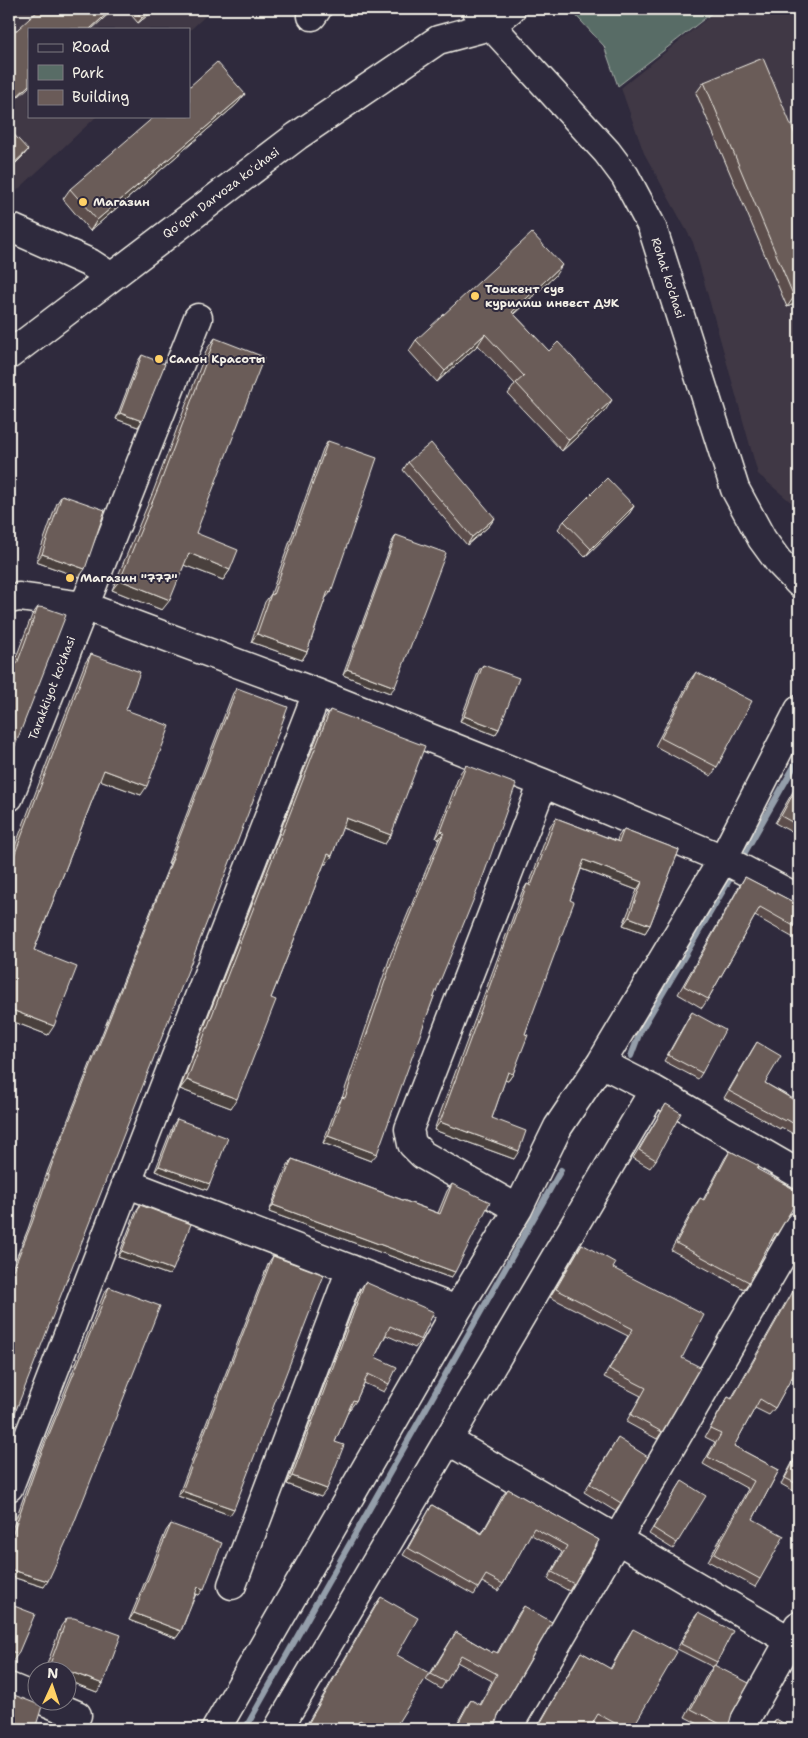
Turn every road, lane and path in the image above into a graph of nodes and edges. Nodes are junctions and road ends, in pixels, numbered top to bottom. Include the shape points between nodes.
1 (461, 9) edge
2 (511, 9) edge
3 (483, 17) edge
4 (438, 40) junction
5 (9, 227) edge
6 (110, 276) junction
7 (198, 318) dead end
8 (9, 355) edge
9 (799, 583) edge
10 (9, 599) edge
11 (84, 606) junction
12 (317, 693) junction
13 (799, 710) edge
14 (544, 783) junction
15 (9, 797) edge
16 (723, 859) junction
17 (799, 899) edge
18 (601, 1063) junction
19 (654, 1090) junction
20 (799, 1174) edge
21 (126, 1182) junction
22 (518, 1208) junction
23 (799, 1226) edge
24 (351, 1268) junction
25 (457, 1310) junction
26 (448, 1441) junction
27 (9, 1487) edge
28 (618, 1542) junction
29 (232, 1585) dead end
30 (796, 1637) edge
31 (9, 1687) edge
32 (28, 1695) edge
33 (65, 1710) edge
34 (77, 1715) dead end
35 (216, 1729) edge
36 (278, 1729) edge
37 (507, 1729) edge
38 (740, 1729) edge

1 - 4 street, Qoʻqon Darvoza koʻchasi
2 - 3 street
3 - 4 street, Qoʻqon Darvoza koʻchasi
3 - 9 street, Rohat ko'chasi via 607,152 640,201 654,233 735,489 762,539
4 - 6 street, Qoʻqon Darvoza koʻchasi via 297,136
5 - 6 street
6 - 8 street, Qoʻqon Darvoza koʻchasi
7 - 11 street, Tarakkiyot ko'chasi
10 - 11 street
11 - 12 street
11 - 15 street, Tarakkiyot ko'chasi
12 - 14 street
12 - 21 street
13 - 16 street
14 - 16 street
14 - 22 street via 410,1129 412,1144 422,1155
16 - 17 street
16 - 18 street
18 - 19 street
18 - 22 street via 558,1127
19 - 20 street
19 - 26 street
21 - 24 street
21 - 27 street
22 - 25 street
23 - 28 street
24 - 25 street
24 - 29 street
25 - 35 street
26 - 28 street
26 - 36 street
28 - 30 street
28 - 37 street
30 - 38 street
31 - 32 street
33 - 34 street

